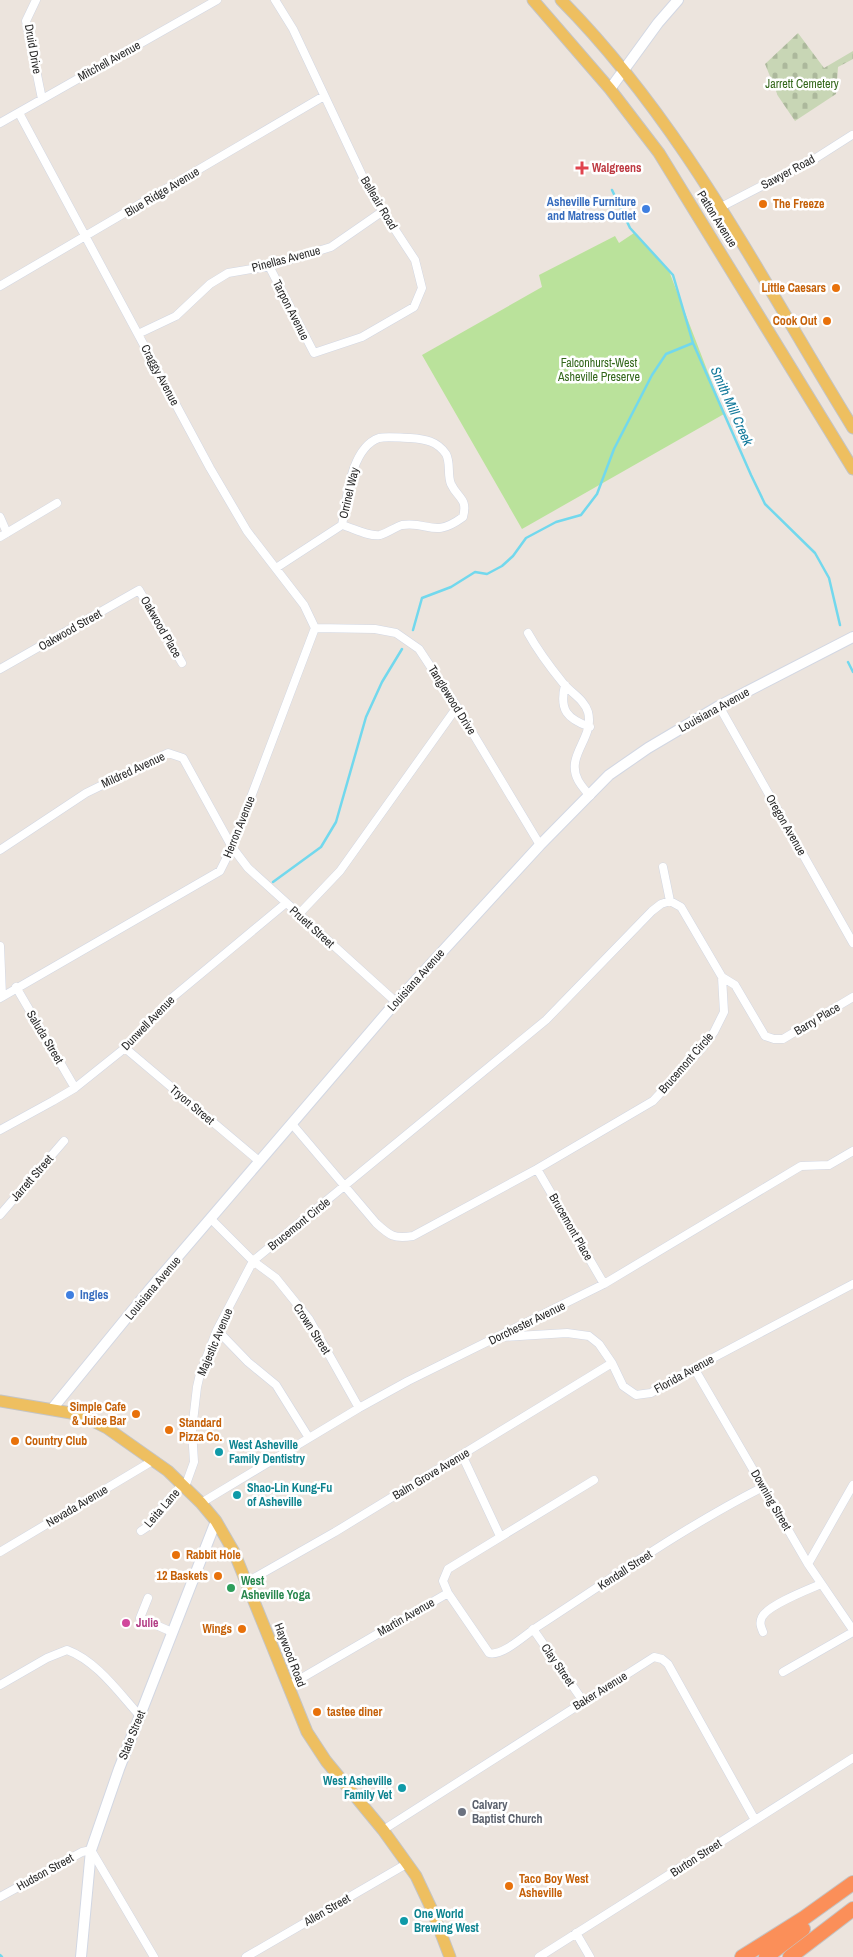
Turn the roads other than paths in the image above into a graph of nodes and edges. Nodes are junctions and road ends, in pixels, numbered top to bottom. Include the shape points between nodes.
1 (36, 0) edge
2 (217, 0) edge
3 (275, 0) edge
4 (533, 0) edge
5 (561, 0) edge
6 (678, 0) edge
7 (625, 71) junction
8 (610, 89) junction
9 (324, 96) junction
10 (42, 99) junction
11 (19, 113) junction
12 (0, 123) edge
13 (852, 134) edge
14 (721, 207) junction
15 (383, 211) junction
16 (86, 236) junction
17 (269, 266) junction
18 (0, 286) edge
19 (138, 334) junction
20 (314, 353) joint
21 (853, 428) edge
22 (853, 469) edge
23 (57, 503) dead end
24 (0, 517) edge
25 (342, 525) junction
26 (3, 535) edge
27 (276, 568) junction
28 (139, 590) joint
29 (315, 628) junction
30 (528, 633) dead end
31 (853, 638) edge
32 (182, 663) dead end
33 (0, 669) edge
34 (565, 685) junction
35 (719, 706) junction
36 (457, 707) junction
37 (590, 727) junction
38 (590, 796) junction
39 (540, 845) junction
40 (232, 847) junction
41 (0, 850) edge
42 (663, 867) dead end
43 (670, 901) junction
44 (286, 903) junction
45 (299, 914) junction
46 (853, 943) edge
47 (0, 946) edge
48 (722, 977) junction
49 (16, 988) junction
50 (1, 997) edge
51 (853, 997) edge
52 (396, 1002) junction
53 (125, 1048) junction
54 (75, 1088) junction
55 (292, 1124) junction
56 (0, 1130) edge
57 (64, 1141) dead end
58 (853, 1151) edge
59 (259, 1161) junction
60 (538, 1169) junction
61 (346, 1186) junction
62 (0, 1215) edge
63 (211, 1219) junction
64 (253, 1261) junction
65 (604, 1284) junction
66 (853, 1284) edge
67 (217, 1330) junction
68 (497, 1337) junction
69 (612, 1363) junction
70 (694, 1368) junction
71 (0, 1401) edge
72 (359, 1408) junction
73 (52, 1409) junction
74 (309, 1438) junction
75 (462, 1455) junction
76 (154, 1460) junction
77 (594, 1480) dead end
78 (853, 1484) edge
79 (184, 1486) junction
80 (763, 1487) junction
81 (201, 1503) junction
82 (216, 1521) junction
83 (141, 1531) dead end
84 (500, 1536) junction
85 (0, 1552) edge
86 (808, 1564) junction
87 (247, 1582) junction
88 (821, 1584) junction
89 (448, 1593) junction
90 (148, 1598) dead end
91 (852, 1627) edge
92 (533, 1629) junction
93 (172, 1632) junction
94 (763, 1632) dead end
95 (783, 1672) dead end
96 (0, 1685) edge
97 (288, 1686) junction
98 (583, 1701) junction
99 (140, 1716) junction
100 (853, 1758) edge
101 (755, 1820) junction
102 (383, 1830) junction
103 (91, 1850) junction
104 (408, 1863) junction
105 (853, 1883) edge
106 (853, 1891) edge
107 (0, 1897) edge
108 (853, 1909) edge
109 (853, 1916) edge
110 (576, 1933) junction
111 (81, 1957) edge
112 (154, 1957) edge
113 (246, 1957) edge
114 (450, 1957) edge
115 (539, 1957) edge
116 (590, 1957) edge
117 (742, 1957) edge
118 (766, 1957) edge
119 (790, 1957) edge
120 (802, 1957) edge

1 - 10 street, Druid Drive via 26,21
2 - 10 street, Mitchell Avenue
3 - 9 street, Belleair Road
4 - 8 main road, Patton Avenue
5 - 7 main road, Patton Avenue
6 - 7 street
7 - 8 street
7 - 14 main road, Patton Avenue
8 - 22 main road, Patton Avenue via 666,164
9 - 15 street, Belleair Road via 369,190
9 - 16 street, Blue Ridge Avenue
10 - 11 street, Mitchell Avenue
11 - 12 street, Mitchell Avenue
11 - 16 street, Craggy Avenue
13 - 14 street, Sawyer Road via 816,158
14 - 21 main road, Patton Avenue
15 - 17 street, Pinellas Avenue via 331,247
15 - 20 street, Belleair Road via 416,260 422,288 414,307 362,338
16 - 18 street, Blue Ridge Avenue
16 - 19 street, Craggy Avenue
17 - 19 street, Pinellas Avenue via 228,273 210,284 176,316
17 - 20 street, Tarpon Avenue
19 - 27 street, Craggy Avenue via 247,531
23 - 26 street
24 - 26 street
25 - 25 street, Orrinel Way via 380,535 402,525 447,528 463,518 463,499 451,484 447,457 440,447 426,439 380,438 365,448 353,469
25 - 27 street, Orrinel Way
27 - 29 street, Craggy Avenue via 304,605
28 - 32 street, Oakwood Place
28 - 33 street, Oakwood Street
29 - 36 street, Tanglewood Drive via 375,629 396,633 419,649
29 - 40 street, Herron Avenue
30 - 34 street
31 - 35 street, Louisiana Avenue
34 - 37 street via 578,695 588,710
34 - 37 street via 563,706 568,716
35 - 38 street, Louisiana Avenue via 633,758 609,775
35 - 46 street, Oregon Avenue
36 - 39 street, Tanglewood Drive
36 - 45 street via 340,870
37 - 38 street via 574,764 578,780
38 - 39 street, Louisiana Avenue
39 - 52 street, Louisiana Avenue
40 - 41 street, Mildred Avenue via 183,758 168,753 86,793
40 - 44 street, Pruett Street via 248,868
40 - 49 street, Herron Avenue via 220,871
42 - 43 street
43 - 48 street, Brucemont Circle via 681,907
43 - 61 street, Brucemont Circle via 652,911 546,1020
44 - 45 street, Pruett Street
44 - 53 street, Dunwell Avenue via 173,997
45 - 52 street, Pruett Street
47 - 50 street
48 - 51 street, Barry Place via 735,985 765,1036 774,1039 783,1038
48 - 60 street, Brucemont Circle via 724,1012 714,1032 653,1100
49 - 50 street, Herron Avenue
49 - 54 street, Saluda Street
52 - 55 street, Louisiana Avenue
53 - 54 street, Dunwell Avenue
53 - 59 street, Tryon Street
54 - 56 street, Dunwell Avenue
55 - 59 street, Louisiana Avenue
55 - 61 street, Brucemont Circle
57 - 62 street, Jarrett Street
58 - 65 street, Dorchester Avenue via 830,1165 800,1166
59 - 63 street, Louisiana Avenue
60 - 61 street, Brucemont Circle via 413,1236 398,1238 376,1223
60 - 65 street, Brucemont Place
61 - 64 street, Brucemont Circle
63 - 64 street
63 - 73 street, Louisiana Avenue
64 - 67 street, Majestic Avenue
64 - 72 street, Crown Street via 276,1278 309,1319
65 - 68 street, Dorchester Avenue
66 - 70 street, Florida Avenue
67 - 74 street via 276,1385
67 - 79 street, Majestic Avenue via 197,1387 192,1430 194,1462
68 - 69 street, Florida Avenue via 567,1333 589,1336 600,1344
68 - 72 street, Dorchester Avenue
69 - 70 street, Florida Avenue via 623,1386 636,1395 651,1393
69 - 75 street, Balm Grove Avenue
70 - 80 street, Downing Street
71 - 73 main road, Haywood Road
72 - 74 street, Dorchester Avenue
73 - 76 main road, Haywood Road via 89,1419
74 - 81 street, Dorchester Avenue
75 - 84 street
75 - 87 street, Balm Grove Avenue
76 - 79 main road, Haywood Road
76 - 85 street, Nevada Avenue
77 - 84 street, Martin Avenue
78 - 86 street
79 - 81 main road, Haywood Road
79 - 83 street, Leita Lane
80 - 86 street, Downing Street
80 - 92 street, Kendall Street via 701,1521
81 - 82 main road, Haywood Road
82 - 87 main road, Haywood Road
82 - 93 street, State Street
84 - 89 street, Martin Avenue via 448,1569 443,1581
86 - 88 street, Downing Street
87 - 97 main road, Haywood Road
88 - 91 street, Downing Street
88 - 94 street via 773,1607 762,1616 760,1626
89 - 92 street, Kendall Street via 489,1653 500,1653
89 - 97 street, Martin Avenue
90 - 93 street via 140,1618
91 - 95 street
92 - 98 street, Clay Street
93 - 99 street, State Street
96 - 99 street via 66,1650 78,1654 97,1669
97 - 102 main road, Haywood Road via 315,1745
98 - 101 street, Baker Avenue via 654,1657 662,1658
98 - 102 street, Baker Avenue
99 - 103 street, State Street
100 - 101 street, Burton Street
101 - 110 street, Burton Street
102 - 104 main road, Haywood Road
103 - 107 street, Hudson Street
103 - 111 street, State Street
103 - 112 street
104 - 113 street, Allen Street
104 - 114 main road, Haywood Road via 425,1892
105 - 117 highway
106 - 118 highway
108 - 119 highway
109 - 120 highway
110 - 115 street, Burton Street
110 - 116 street

